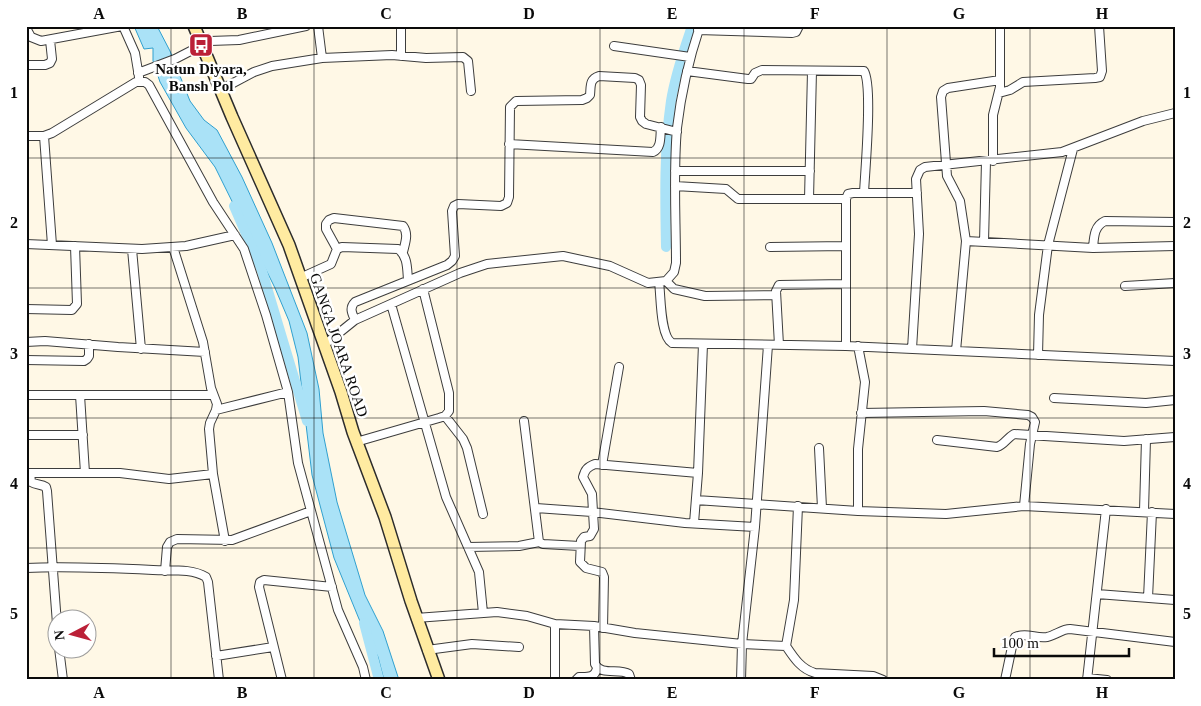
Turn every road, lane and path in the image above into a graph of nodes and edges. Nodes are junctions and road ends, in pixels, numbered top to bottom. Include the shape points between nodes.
1 (123, 26) edge
2 (194, 26) edge
3 (306, 26) edge
4 (318, 26) edge
5 (401, 26) edge
6 (799, 26) edge
7 (1000, 26) edge
8 (1098, 26) edge
9 (26, 28) edge
10 (699, 28) edge
11 (50, 40) junction
12 (202, 46) junction
13 (614, 46) dead end
14 (401, 56) junction
15 (690, 57) junction
16 (322, 58) junction
17 (26, 65) edge
18 (687, 71) junction
19 (812, 71) junction
20 (138, 73) junction
21 (1000, 80) junction
22 (140, 82) junction
23 (220, 90) junction
24 (471, 91) dead end
25 (999, 93) junction
26 (1175, 113) edge
27 (661, 127) junction
28 (677, 132) junction
29 (26, 136) edge
30 (44, 136) junction
31 (510, 144) junction
32 (1073, 149) junction
33 (989, 161) junction
34 (946, 165) junction
35 (675, 171) junction
36 (810, 171) junction
37 (675, 186) junction
38 (864, 193) junction
39 (917, 193) junction
40 (809, 199) junction
41 (846, 199) junction
42 (1175, 222) edge
43 (235, 235) junction
44 (966, 241) junction
45 (984, 242) junction
46 (26, 244) edge
47 (52, 245) junction
48 (1048, 245) junction
49 (75, 246) junction
50 (846, 246) junction
51 (1175, 246) edge
52 (174, 247) junction
53 (770, 247) dead end
54 (1092, 248) junction
55 (132, 249) junction
56 (337, 249) junction
57 (403, 252) junction
58 (300, 278) junction
59 (408, 280) junction
60 (663, 282) junction
61 (1175, 283) edge
62 (846, 284) junction
63 (1125, 286) dead end
64 (423, 289) junction
65 (776, 295) junction
66 (391, 304) junction
67 (26, 309) edge
68 (355, 320) junction
69 (26, 342) edge
70 (89, 344) junction
71 (703, 344) junction
72 (324, 345) junction
73 (768, 345) junction
74 (779, 345) junction
75 (846, 346) junction
76 (858, 346) junction
77 (141, 348) junction
78 (912, 349) junction
79 (956, 351) junction
80 (205, 352) junction
81 (1038, 355) junction
82 (26, 360) edge
83 (1175, 361) edge
84 (620, 367) dead end
85 (288, 392) junction
86 (26, 395) edge
87 (80, 395) junction
88 (213, 395) junction
89 (1054, 398) dead end
90 (1175, 400) edge
91 (216, 410) junction
92 (861, 412) junction
93 (446, 416) junction
94 (524, 421) dead end
95 (424, 422) junction
96 (26, 435) edge
97 (83, 435) junction
98 (1032, 435) junction
99 (1175, 437) edge
100 (1146, 439) junction
101 (937, 440) dead end
102 (356, 442) junction
103 (818, 448) dead end
104 (602, 465) junction
105 (28, 473) edge
106 (85, 473) junction
107 (698, 473) junction
108 (213, 474) junction
109 (696, 500) junction
110 (757, 503) junction
111 (798, 506) junction
112 (1024, 506) junction
113 (536, 508) junction
114 (822, 508) junction
115 (1106, 510) junction
116 (311, 511) junction
117 (858, 511) junction
118 (592, 512) junction
119 (1148, 512) junction
120 (483, 514) dead end
121 (1175, 514) edge
122 (694, 523) junction
123 (755, 527) junction
124 (225, 541) junction
125 (539, 542) junction
126 (580, 546) junction
127 (468, 547) junction
128 (52, 566) junction
129 (26, 568) edge
130 (165, 571) junction
131 (332, 587) junction
132 (1097, 594) junction
133 (1148, 598) junction
134 (1175, 600) edge
135 (56, 608) edge
136 (483, 612) junction
137 (416, 618) junction
138 (556, 624) junction
139 (594, 626) junction
140 (603, 628) junction
141 (1093, 632) junction
142 (1175, 642) edge
143 (742, 644) junction
144 (786, 646) junction
145 (273, 647) junction
146 (519, 647) dead end
147 (428, 650) junction
148 (216, 656) junction
149 (60, 658) edge
150 (597, 668) junction
151 (837, 677) edge
152 (1087, 679) edge
153 (63, 680) edge
154 (219, 680) edge
155 (282, 680) edge
156 (366, 680) edge
157 (439, 680) edge
158 (555, 680) edge
159 (576, 680) edge
160 (631, 680) edge
161 (740, 680) edge
162 (883, 680) edge
163 (1005, 680) edge
164 (1107, 680) edge

1 - 11 street
1 - 20 street via 135,53
2 - 12 main road, GANGA JOARA ROAD
3 - 12 street via 239,40 210,41
4 - 16 street
5 - 14 street
6 - 10 street via 792,33
7 - 21 street
8 - 25 street via 1100,77 1023,82
9 - 11 street via 36,40
10 - 15 street
11 - 17 street via 50,63
12 - 20 street
12 - 23 main road, GANGA JOARA ROAD
13 - 15 street
14 - 16 street
14 - 24 street via 463,58 468,61
15 - 18 street
16 - 23 street via 272,66
18 - 19 street via 748,79 762,70
18 - 28 street
19 - 36 street
19 - 38 street via 860,70 867,76
20 - 22 street
21 - 25 street
21 - 34 street via 943,91
22 - 30 street
22 - 43 street via 149,84 213,202
23 - 58 main road, GANGA JOARA ROAD via 289,245
25 - 33 street via 993,115
26 - 32 street
27 - 28 street
27 - 31 street via 659,146 653,152
27 - 31 street via 646,124 640,117 639,80 598,76 591,82 587,98 512,103
28 - 35 street
29 - 30 street
30 - 47 street
31 - 59 street via 507,203 501,206 454,206 455,256 452,261
32 - 33 street
32 - 48 street
33 - 34 street
33 - 45 street
34 - 39 street via 920,170 916,180
34 - 44 street via 960,201
35 - 36 street
35 - 37 street
36 - 40 street
37 - 40 street via 726,189 738,199
37 - 60 street via 676,263 674,272
38 - 39 street
38 - 41 street via 848,194
39 - 78 street via 919,234
40 - 41 street
41 - 50 street
42 - 54 street via 1105,220 1096,228
43 - 52 street
43 - 85 street via 244,249
44 - 45 street
44 - 79 street
45 - 48 street
46 - 47 street
47 - 49 street
48 - 54 street
48 - 81 street via 1039,315
49 - 55 street
49 - 67 street via 76,307 72,310
50 - 53 street
50 - 62 street
51 - 54 street
52 - 55 street
52 - 80 street
55 - 77 street
56 - 57 street via 391,248
56 - 57 street via 326,229 326,224 334,218 403,226 406,231
56 - 58 street via 331,264
57 - 59 street
58 - 72 main road, GANGA JOARA ROAD
59 - 68 street via 354,302 351,311
60 - 64 street via 648,282 610,266 555,256 487,264
60 - 65 street via 674,289 705,296
60 - 71 street via 667,340 679,344
61 - 63 street
62 - 65 street via 783,284 777,287
62 - 75 street
64 - 66 street
64 - 93 street via 449,392
65 - 74 street
66 - 68 street
66 - 95 street
68 - 72 street
69 - 70 street
70 - 77 street
70 - 82 street via 88,360
71 - 73 street
71 - 107 street
72 - 102 main road, GANGA JOARA ROAD
73 - 74 street
73 - 110 street
74 - 75 street
75 - 76 street
76 - 78 street
76 - 92 street via 865,382
77 - 80 street
78 - 79 street
79 - 81 street
80 - 88 street
81 - 83 street
84 - 104 street
85 - 91 street
85 - 116 street via 298,464
86 - 87 street
87 - 88 street
87 - 97 street
88 - 91 street
89 - 90 street via 1146,403
91 - 108 street via 209,429
92 - 98 street via 984,411 1028,415 1035,422
92 - 117 street
93 - 95 street
93 - 120 street via 467,448
94 - 113 street
95 - 102 street
95 - 127 street via 448,502
96 - 97 street
97 - 106 street
98 - 100 street via 1112,441
98 - 101 street via 1014,434 997,447
98 - 112 street
99 - 100 street
100 - 119 street
102 - 137 main road, GANGA JOARA ROAD via 385,517
103 - 114 street
104 - 107 street
104 - 118 street via 588,466 583,477 592,494
105 - 106 street
105 - 128 street via 31,482 46,487
106 - 108 street via 120,473 168,479
107 - 109 street
108 - 124 street
109 - 110 street
109 - 122 street
110 - 111 street
110 - 123 street
111 - 114 street
111 - 144 street via 794,600
112 - 115 street
112 - 117 street via 946,514
113 - 118 street
113 - 125 street
114 - 117 street
115 - 119 street
115 - 132 street
116 - 124 street
116 - 131 street
118 - 122 street
118 - 126 street via 593,533 584,537
119 - 121 street
119 - 133 street
122 - 123 street
123 - 143 street
124 - 130 street via 177,539 170,542
125 - 126 street
125 - 127 street via 519,546
126 - 140 street via 582,565 602,572 604,577
127 - 136 street via 479,572
128 - 129 street
128 - 130 street
128 - 135 street
130 - 148 street via 195,572 206,577
131 - 145 street via 260,582
131 - 156 street
132 - 133 street
132 - 141 street
133 - 134 street
136 - 137 street
136 - 138 street via 527,616
137 - 147 main road, GANGA JOARA ROAD
138 - 139 street
138 - 158 street
139 - 140 street
139 - 150 street
140 - 143 street
141 - 142 street
141 - 152 street
141 - 163 street via 1065,629 1048,637 1027,634 1015,637
143 - 144 street
143 - 161 street
144 - 151 street via 807,671
145 - 148 street
145 - 155 street
146 - 147 street via 472,644
147 - 157 main road, GANGA JOARA ROAD
148 - 154 street
149 - 153 street
150 - 159 street via 593,676
150 - 160 street via 625,672
151 - 162 street via 874,676
152 - 164 street

